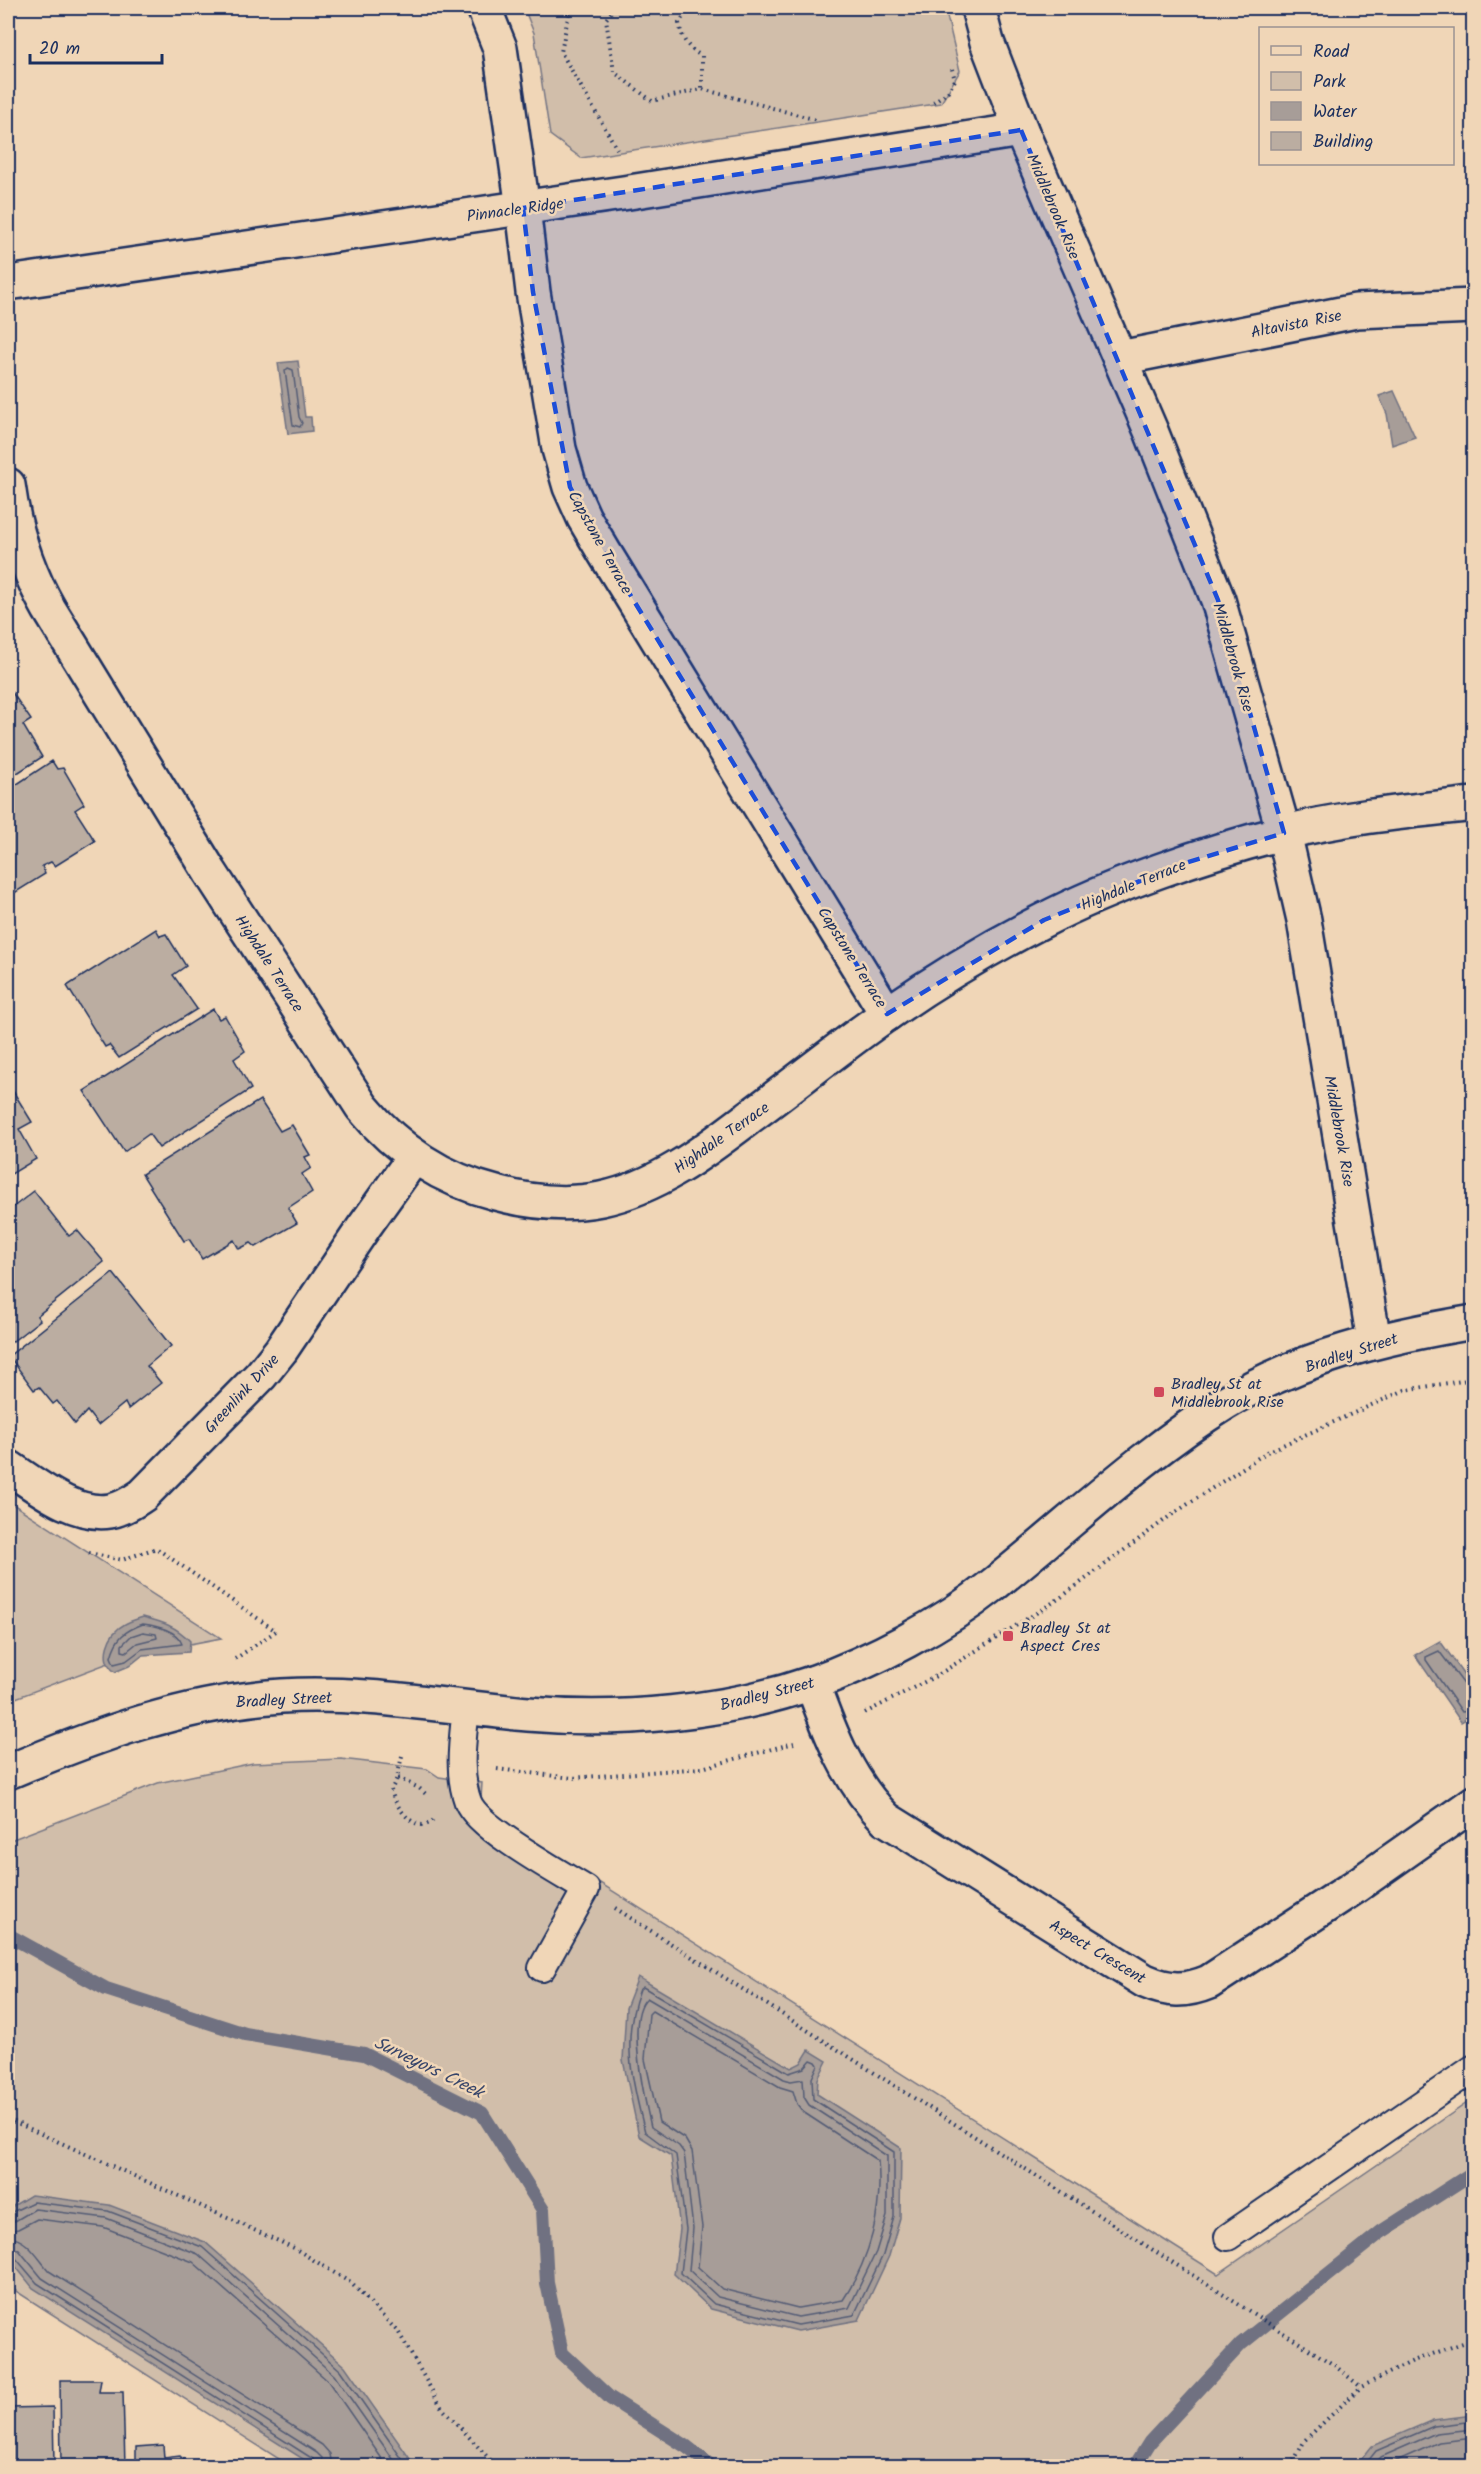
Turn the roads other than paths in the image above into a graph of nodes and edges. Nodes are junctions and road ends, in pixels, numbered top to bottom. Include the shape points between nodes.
1 (483, 8) edge
2 (978, 8) edge
3 (1021, 130) junction
4 (523, 208) junction
5 (8, 283) edge
6 (1473, 306) edge
7 (1120, 358) junction
8 (8, 485) edge
9 (1473, 804) edge
10 (1284, 833) junction
11 (887, 1014) junction
12 (414, 1157) junction
13 (1473, 1322) edge
14 (1374, 1341) junction
15 (8, 1467) edge
16 (812, 1683) junction
17 (466, 1707) junction
18 (8, 1772) edge
19 (1473, 1803) edge
20 (542, 1968) dead end
21 (1473, 2068) edge
22 (1228, 2237) dead end

1 - 4 street, Capstone Terrace via 500,48
2 - 3 street, Middlebrook Rise
3 - 4 street, Pinnacle Ridge
3 - 7 street, Middlebrook Rise
4 - 5 street, Pinnacle Ridge
4 - 11 street, Capstone Terrace via 559,449 574,497
6 - 7 street, Altavista Rise via 1356,311
7 - 10 street, Middlebrook Rise via 1218,600
8 - 12 street, Highdale Terrace via 18,539 49,609 210,872 362,1107
9 - 10 street, Highdale Terrace via 1387,814
10 - 11 street, Highdale Terrace via 1182,864 1044,920
10 - 14 street, Middlebrook Rise via 1306,932
11 - 12 street, Highdale Terrace via 698,1156 663,1177 602,1199 570,1203 508,1196 453,1179
12 - 15 street, Greenlink Drive via 268,1366 143,1495 128,1505 96,1512 64,1502
13 - 14 street, Bradley Street
14 - 16 street, Bradley Street via 1276,1377 1227,1402 1129,1472 991,1587 900,1643
16 - 17 street, Bradley Street via 693,1710 632,1716 559,1716
16 - 19 street, Aspect Crescent via 832,1740 861,1791 886,1819 1161,1988 1178,1990 1209,1982 1353,1888
17 - 18 street, Bradley Street via 366,1696 284,1696 227,1702 123,1727
17 - 20 lane via 461,1765 469,1804 501,1836 585,1889
21 - 22 lane

